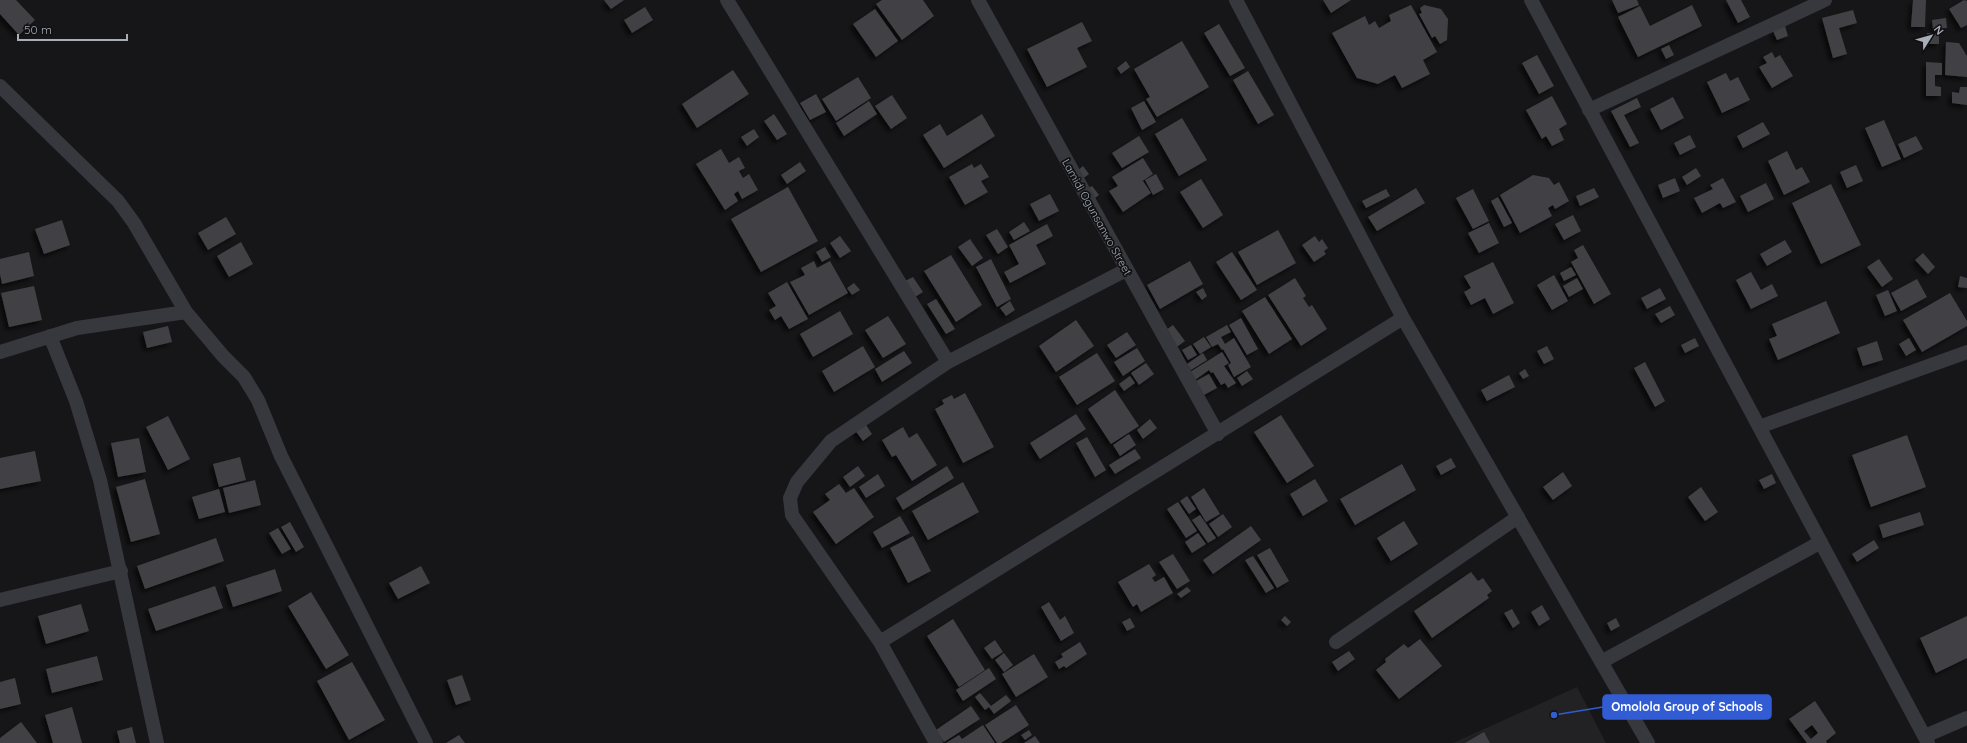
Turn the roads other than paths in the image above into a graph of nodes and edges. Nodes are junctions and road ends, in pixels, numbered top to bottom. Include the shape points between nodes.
1 (727, 0) edge
2 (978, 0) edge
3 (1236, 0) edge
4 (1531, 0) edge
5 (1825, 0) edge
6 (0, 86) edge
7 (1589, 110) junction
8 (1126, 270) junction
9 (186, 312) junction
10 (1403, 318) junction
11 (50, 336) junction
12 (0, 352) edge
13 (1967, 352) edge
14 (948, 362) junction
15 (1759, 427) junction
16 (1218, 434) junction
17 (1518, 517) junction
18 (1821, 542) junction
19 (121, 571) junction
20 (0, 600) edge
21 (880, 642) junction
22 (1336, 642) dead end
23 (1601, 662) junction
24 (1967, 718) edge
25 (1927, 740) edge
26 (157, 743) edge
27 (426, 743) edge
28 (936, 743) edge
29 (1648, 743) edge

1 - 14 street
2 - 8 street, Lamidi Ogunsanwo Street
3 - 10 street
4 - 7 street
5 - 7 street
6 - 9 street via 118,201 134,223
7 - 15 street
8 - 14 street
8 - 16 street, Lamidi Ogunsanwo Street
9 - 11 street via 77,328
9 - 27 street via 244,377 258,400 281,456
10 - 16 street
10 - 17 street
11 - 12 street
11 - 19 street via 76,401 100,480
13 - 15 street
14 - 21 street via 831,441 797,482 790,498 792,515
15 - 18 street
16 - 21 street
17 - 22 street
17 - 23 street
18 - 23 street
18 - 25 street
19 - 20 street
19 - 26 street
21 - 28 street
23 - 29 street
24 - 25 street

